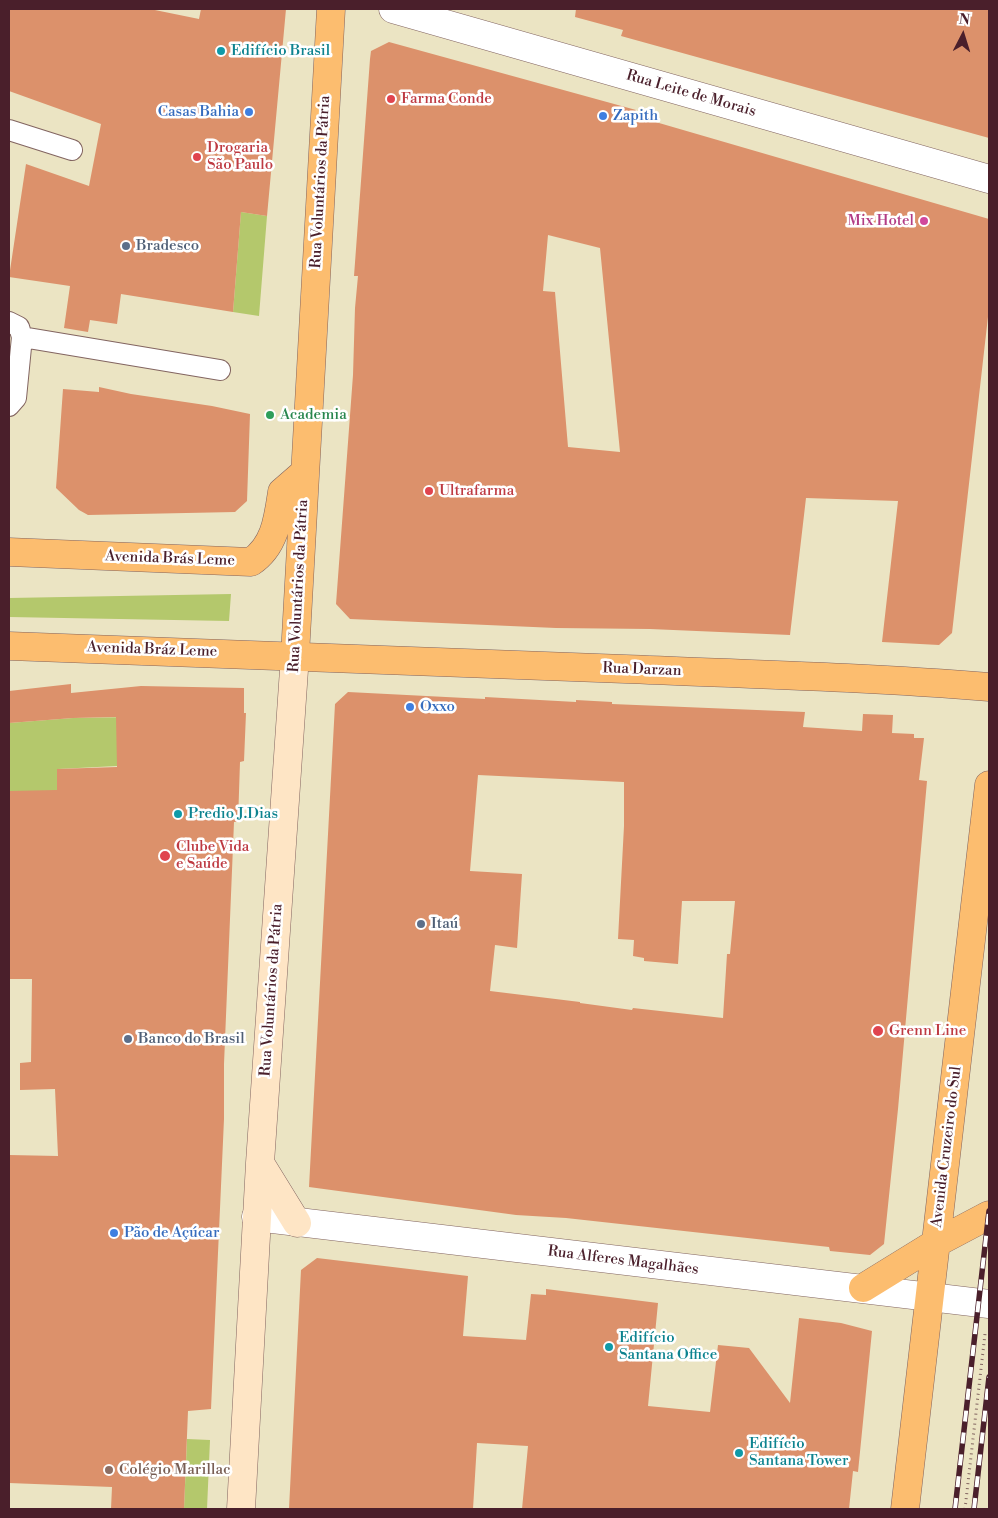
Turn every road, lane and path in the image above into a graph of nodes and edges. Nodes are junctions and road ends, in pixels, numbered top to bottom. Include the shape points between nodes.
1 (393, 9) edge
2 (328, 12) edge
3 (9, 130) edge
4 (72, 150) dead end
5 (989, 179) edge
6 (9, 322) edge
7 (22, 337) junction
8 (220, 370) dead end
9 (9, 406) edge
10 (305, 472) junction
11 (9, 552) edge
12 (9, 646) edge
13 (295, 655) junction
14 (989, 687) edge
15 (989, 786) edge
16 (260, 1163) junction
17 (989, 1215) edge
18 (256, 1217) junction
19 (297, 1223) junction
20 (936, 1243) junction
21 (863, 1288) junction
22 (930, 1296) junction
23 (989, 1304) edge
24 (241, 1509) edge
25 (905, 1509) edge
26 (964, 1509) edge

1 - 5 street, Rua Leite de Morais
2 - 10 main road, Rua Voluntários da Pátria
3 - 4 lane
6 - 7 lane via 19,327
7 - 8 lane
7 - 9 lane via 16,398
10 - 11 main road, Avenida Brás Leme via 282,492 270,540 261,555 251,562
10 - 13 main road, Rua Voluntários da Pátria
12 - 13 main road, Avenida Bráz Leme
13 - 14 main road, Rua Darzan
13 - 16 main road, Rua Voluntários da Pátria
15 - 20 main road, Avenida Cruzeiro do Sul
16 - 18 main road, Rua Voluntários da Pátria
16 - 19 main road
17 - 20 main road
18 - 19 street, Rua Alferes Magalhães
18 - 24 main road, Rua Voluntários da Pátria
19 - 21 street, Rua Alferes Magalhães
20 - 21 main road
20 - 22 main road, Avenida Cruzeiro do Sul
21 - 22 street, Rua Alferes Magalhães
22 - 23 street, Rua Alferes Magalhães
22 - 25 main road, Avenida Cruzeiro do Sul
23 - 26 path

